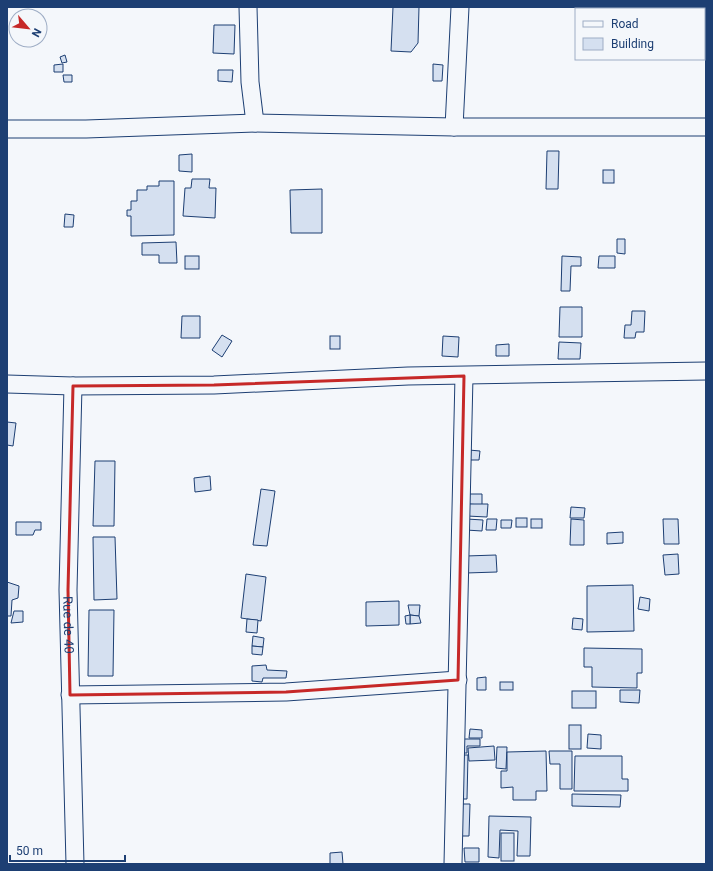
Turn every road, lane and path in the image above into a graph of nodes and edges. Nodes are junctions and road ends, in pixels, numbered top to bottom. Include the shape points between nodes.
1 (248, 7) edge
2 (460, 7) edge
3 (255, 122) junction
4 (706, 126) edge
5 (454, 127) junction
6 (7, 129) edge
7 (706, 371) edge
8 (464, 376) junction
9 (7, 384) edge
10 (72, 386) junction
11 (458, 680) junction
12 (70, 695) junction
13 (75, 864) edge
14 (453, 864) edge

1 - 3 street via 250,82
2 - 5 street
3 - 5 street
3 - 6 street via 86,129
4 - 5 street
7 - 8 street
8 - 10 street via 408,376 214,385
8 - 11 street
9 - 10 street
10 - 12 street, Rue de 40 via 68,590
11 - 12 street via 286,692
11 - 14 street
12 - 13 street, Rue de 40

